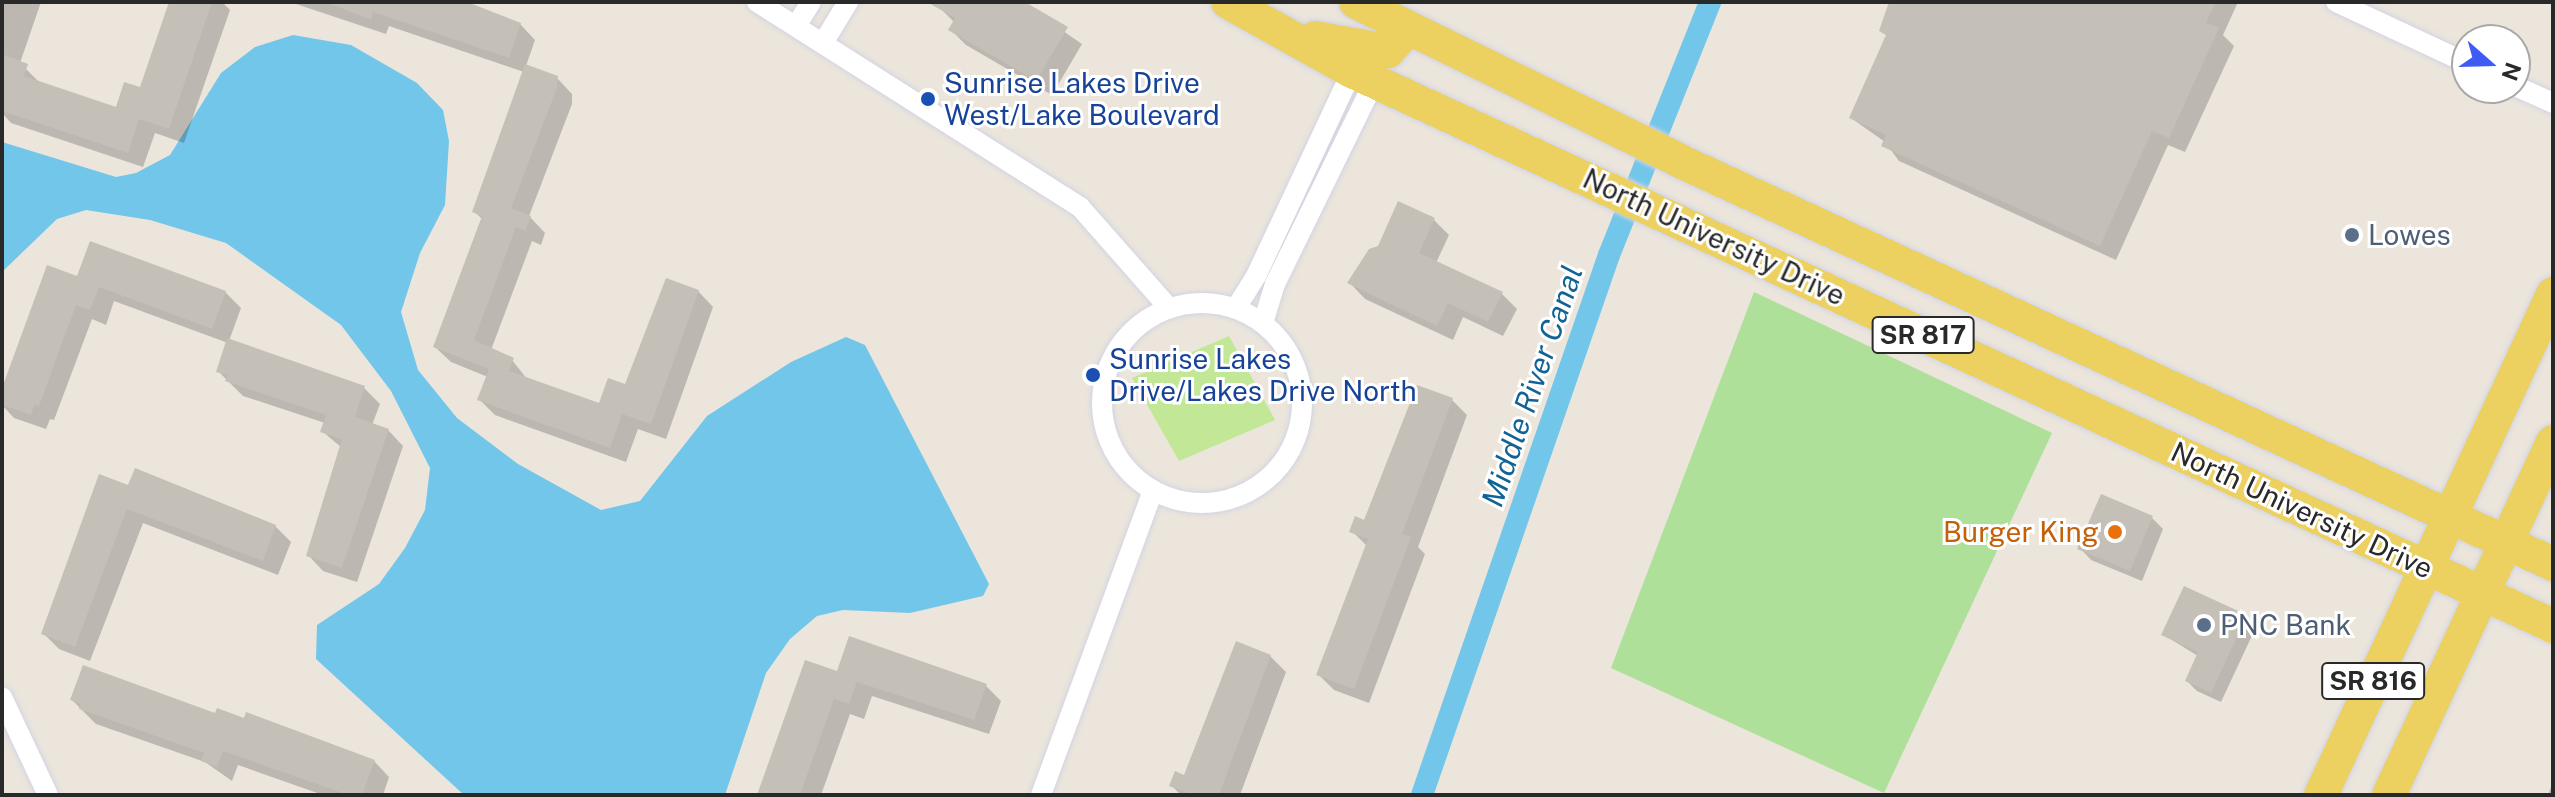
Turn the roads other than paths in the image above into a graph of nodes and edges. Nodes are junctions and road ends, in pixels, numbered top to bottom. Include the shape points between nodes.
1 (757, 2) edge
2 (811, 2) edge
3 (848, 2) edge
4 (1228, 2) edge
5 (1356, 2) edge
6 (2336, 2) edge
7 (796, 26) junction
8 (1268, 26) junction
9 (1407, 29) junction
10 (823, 43) junction
11 (2451, 56) edge
12 (1363, 76) junction
13 (2531, 93) edge
14 (2553, 103) edge
15 (2553, 294) edge
16 (1169, 308) junction
17 (1236, 308) junction
18 (1263, 323) junction
19 (2553, 442) edge
20 (1153, 491) junction
21 (2451, 517) junction
22 (2507, 542) junction
23 (2553, 564) edge
24 (2428, 568) junction
25 (2482, 593) junction
26 (2553, 626) edge
27 (2, 697) edge
28 (46, 794) edge
29 (1041, 795) edge
30 (2321, 795) edge
31 (2389, 795) edge

1 - 7 street
2 - 7 street
3 - 10 street
4 - 8 main road, North University Drive / SR 817
5 - 9 main road, North University Drive / SR 817
6 - 11 street
7 - 10 street
8 - 9 main road via 1372,52 1388,51
8 - 12 main road, North University Drive / SR 817
9 - 21 main road, North University Drive / SR 817
10 - 16 street via 1080,207
12 - 17 street
12 - 18 street
12 - 24 main road, North University Drive / SR 817
13 - 14 street
15 - 21 main road
16 - 17 street via 1213,303
16 - 20 street via 1124,340 1103,390 1103,420 1113,448
17 - 18 street
18 - 20 street via 1293,362 1301,386 1301,411 1285,458 1249,491 1226,500 1201,503
19 - 22 main road
20 - 29 street
21 - 22 main road, North University Drive / SR 817
21 - 24 main road, SR 816
22 - 23 main road, North University Drive / SR 817
22 - 25 main road, SR 816
24 - 25 main road, North University Drive / SR 817
24 - 30 main road, SR 816
25 - 26 main road, North University Drive / SR 817
25 - 31 main road, SR 816
27 - 28 street

